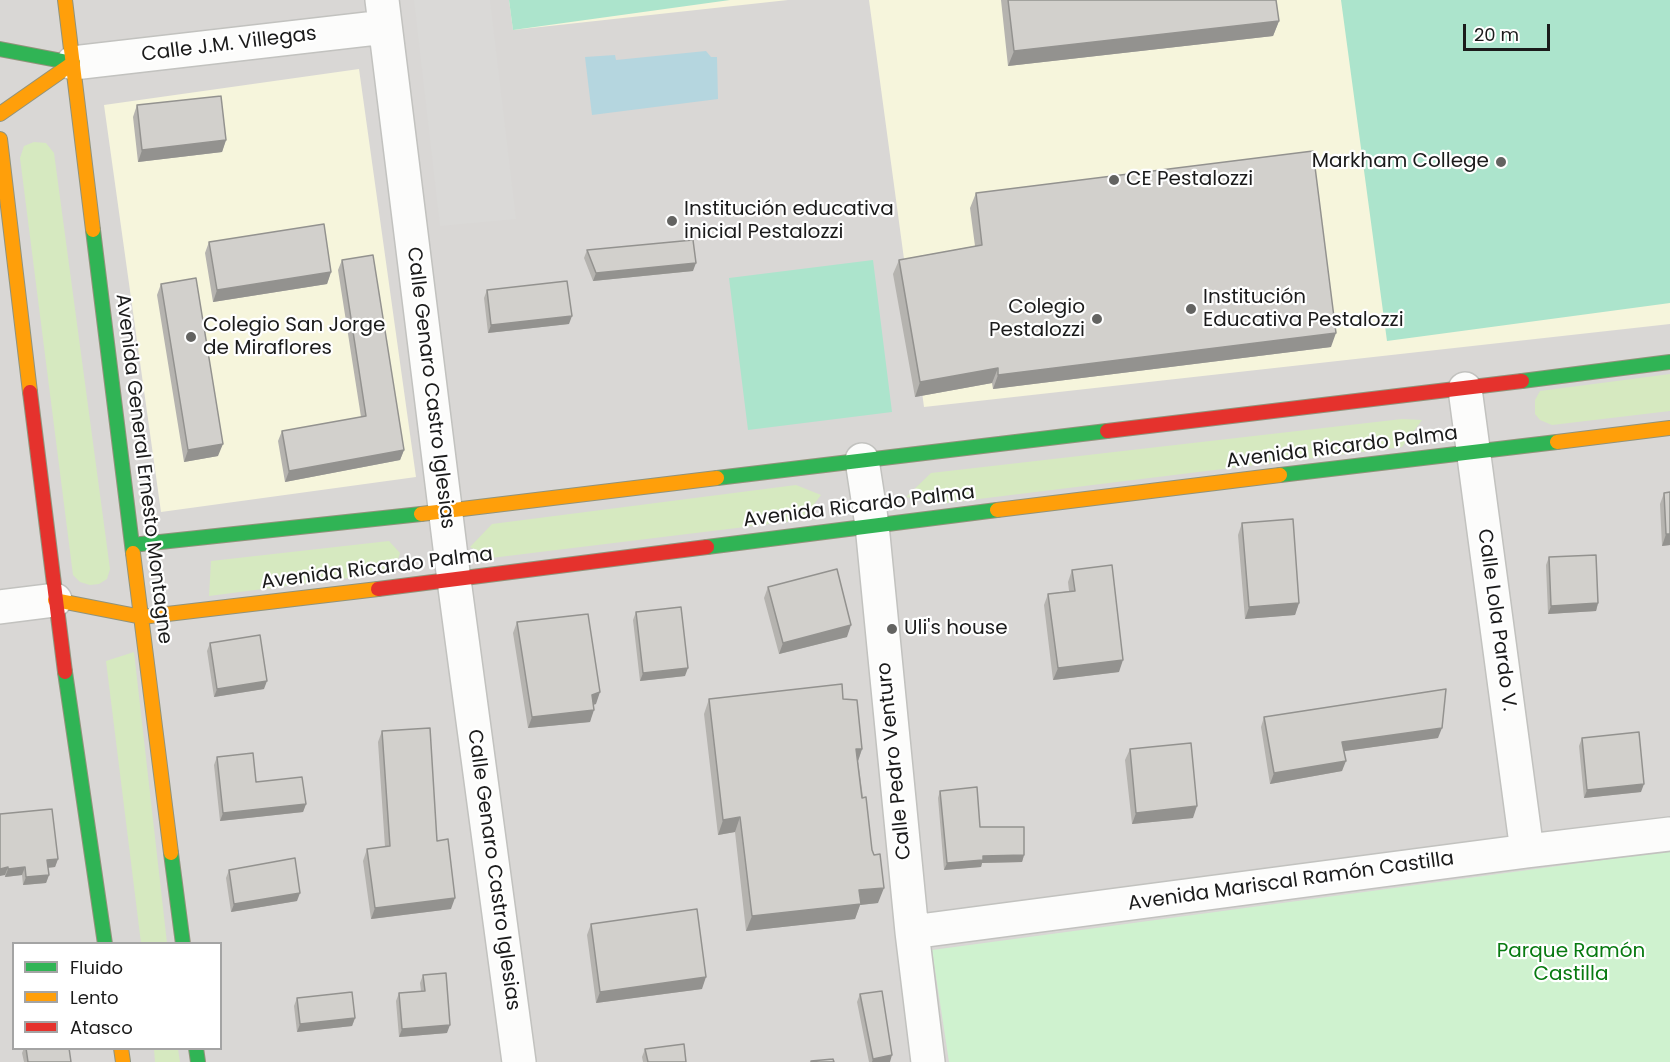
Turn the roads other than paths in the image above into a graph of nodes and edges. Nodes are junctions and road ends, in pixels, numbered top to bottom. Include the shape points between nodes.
1 (65, 0) edge
2 (384, 13) edge
3 (0, 49) edge
4 (73, 63) junction
5 (0, 114) edge
6 (0, 139) edge
7 (1670, 362) edge
8 (1465, 389) junction
9 (1670, 428) edge
10 (1473, 452) junction
11 (862, 460) junction
12 (446, 512) junction
13 (872, 525) junction
14 (132, 545) junction
15 (454, 580) junction
16 (55, 600) junction
17 (0, 607) edge
18 (142, 617) junction
19 (1670, 834) edge
20 (1527, 850) junction
21 (912, 932) junction
22 (105, 942) edge
23 (183, 942) edge
24 (519, 1062) edge
25 (928, 1062) edge

1 - 4 main road, Avenida General Ernesto Montagne
2 - 4 street, Calle J.M. Villegas
2 - 12 street, Calle Genaro Castro Iglesias
3 - 4 main road
4 - 5 main road
4 - 14 main road, Avenida General Ernesto Montagne
6 - 16 main road
7 - 8 main road
8 - 10 street, Calle Lola Pardo V.
8 - 11 main road
9 - 10 main road, Avenida Ricardo Palma
10 - 13 main road, Avenida Ricardo Palma
10 - 20 street, Calle Lola Pardo V.
11 - 12 main road
11 - 13 street, Calle Pedro Venturo
12 - 14 main road
12 - 15 street, Calle Genaro Castro Iglesias
13 - 15 main road, Avenida Ricardo Palma
13 - 21 street, Calle Pedro Venturo
14 - 18 main road, Avenida General Ernesto Montagne
15 - 18 main road, Avenida Ricardo Palma
15 - 24 street, Calle Genaro Castro Iglesias
16 - 17 street
16 - 18 main road, Avenida Ricardo Palma
16 - 22 main road
18 - 23 main road, Avenida General Ernesto Montagne
19 - 20 street, Avenida Mariscal Ramón Castilla
20 - 21 street, Avenida Mariscal Ramón Castilla
21 - 25 street, Calle Pedro Venturo

